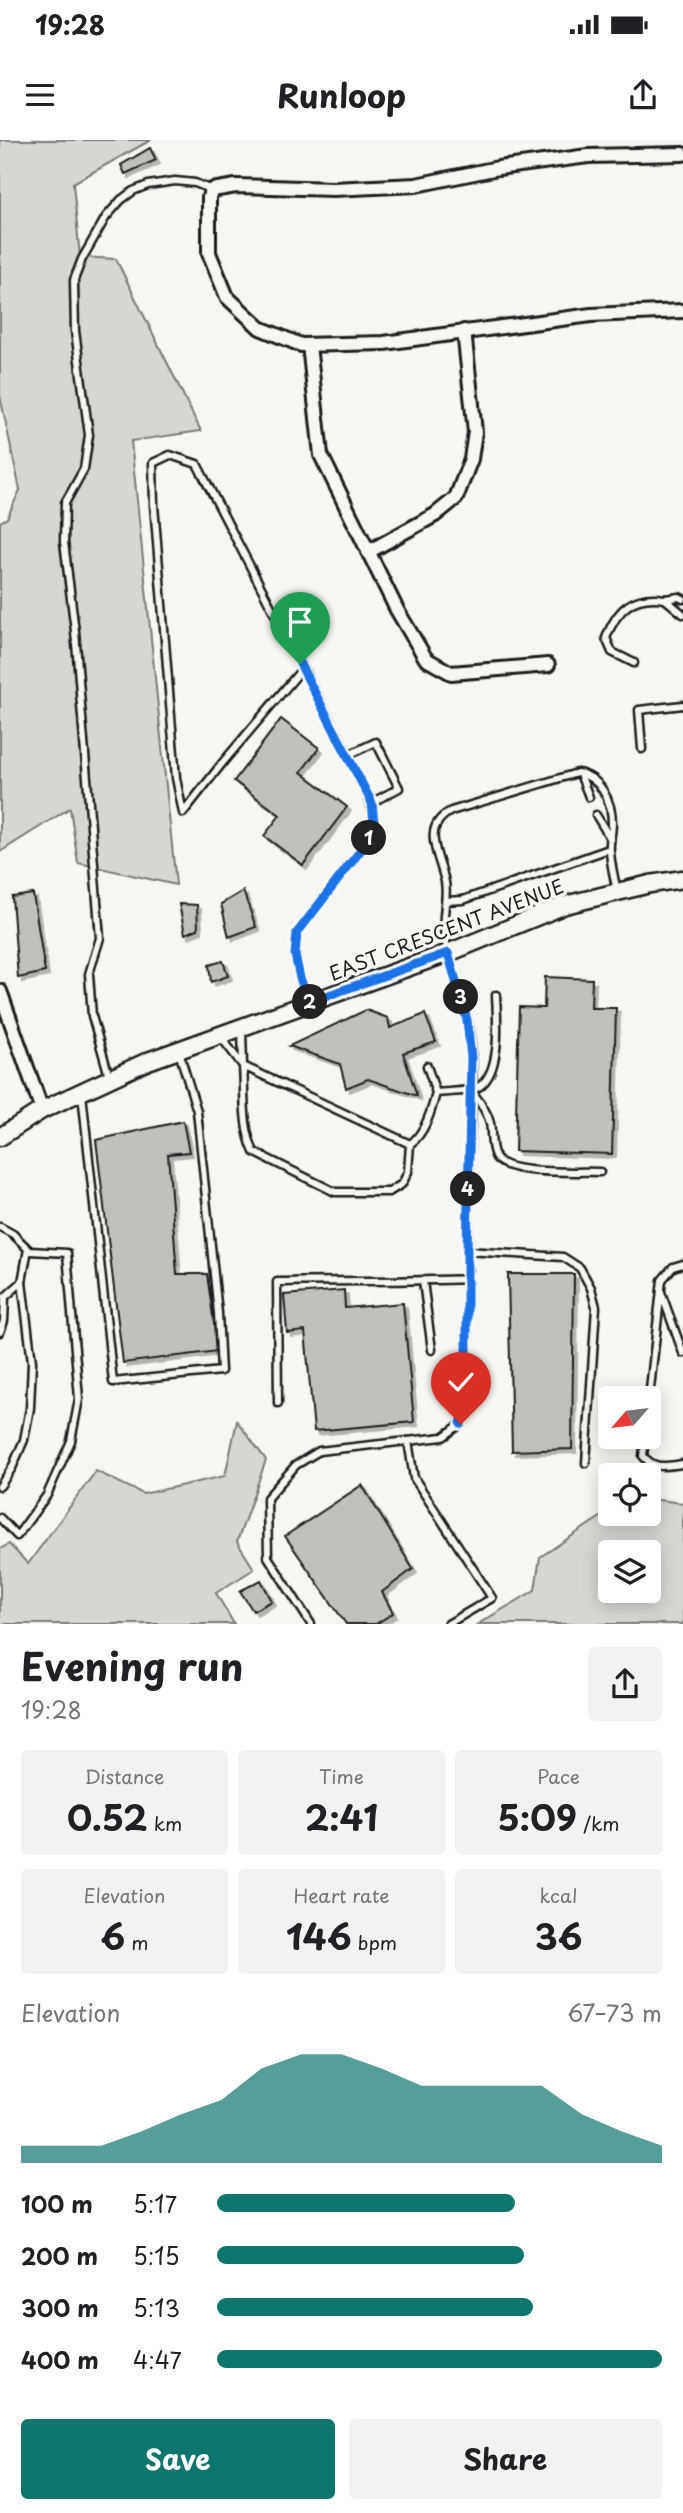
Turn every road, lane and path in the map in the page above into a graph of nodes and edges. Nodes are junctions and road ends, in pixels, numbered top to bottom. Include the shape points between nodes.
1 (683, 154) edge
2 (212, 190) junction
3 (683, 311) edge
4 (464, 331) junction
5 (309, 345) junction
6 (368, 552) junction
7 (665, 599) junction
8 (683, 599) edge
9 (683, 614) edge
10 (634, 663) dead end
11 (548, 665) dead end
12 (302, 669) junction
13 (683, 705) edge
14 (642, 749) dead end
15 (348, 754) junction
16 (580, 774) junction
17 (589, 797) dead end
18 (372, 803) junction
19 (596, 815) dead end
20 (610, 838) junction
21 (609, 849) junction
22 (683, 879) edge
23 (617, 891) junction
24 (446, 901) junction
25 (448, 953) junction
26 (0, 991) edge
27 (496, 995) dead end
28 (309, 1002) junction
29 (242, 1027) junction
30 (219, 1035) junction
31 (179, 1050) junction
32 (243, 1066) junction
33 (426, 1066) dead end
34 (109, 1078) junction
35 (471, 1090) junction
36 (81, 1091) junction
37 (436, 1093) junction
38 (42, 1110) junction
39 (0, 1137) edge
40 (410, 1143) junction
41 (600, 1172) dead end
42 (0, 1227) edge
43 (28, 1249) junction
44 (467, 1251) junction
45 (683, 1264) edge
46 (467, 1279) junction
47 (422, 1281) junction
48 (22, 1282) junction
49 (660, 1291) junction
50 (2, 1310) edge
51 (0, 1332) edge
52 (432, 1350) dead end
53 (683, 1353) edge
54 (650, 1386) edge
55 (278, 1404) dead end
56 (408, 1441) junction
57 (644, 1449) edge
58 (586, 1463) dead end
59 (683, 1464) edge
60 (0, 1486) edge
61 (0, 1518) edge
62 (312, 1624) edge
63 (448, 1624) edge

1 - 2 street via 589,156 416,185
2 - 5 street via 209,253 226,297 260,328
2 - 34 lane via 175,181 133,191 107,217 74,280 75,331 89,435 84,469 65,503 64,542 100,938 89,975 92,1016
3 - 4 street via 591,315
4 - 5 street via 384,343
4 - 6 street via 475,432 471,459 456,498 435,515
5 - 6 street via 321,456
6 - 11 street via 426,659 451,673
7 - 8 lane
7 - 9 lane
7 - 10 lane via 632,602 613,619 606,638 612,652
12 - 12 lane via 197,464 170,455 153,463 176,778 183,813
12 - 15 lane
13 - 14 lane via 639,710
15 - 18 lane
15 - 18 lane via 376,741 394,776 399,788
16 - 17 lane
16 - 20 lane via 599,783 608,800
16 - 24 lane via 441,817 434,830 434,844
18 - 28 lane via 374,823 367,842 297,933 295,955
19 - 20 lane
20 - 21 lane
21 - 23 lane
21 - 24 lane via 463,900
22 - 23 street, EAST CRESCENT AVENUE
23 - 25 street, EAST CRESCENT AVENUE via 565,905
24 - 25 lane via 443,916
25 - 28 street, EAST CRESCENT AVENUE
25 - 35 lane via 467,1020
26 - 38 street
27 - 35 lane via 494,1065 480,1086
28 - 29 street, EAST CRESCENT AVENUE
29 - 30 street, EAST CRESCENT AVENUE
29 - 32 lane
30 - 31 street, EAST CRESCENT AVENUE
30 - 32 lane
31 - 34 street, EAST CRESCENT AVENUE
31 - 36 lane via 197,1111 221,1371 113,1382
32 - 40 lane
32 - 40 lane via 249,1143 254,1152 335,1192 389,1192 402,1184 408,1172
33 - 37 lane
34 - 36 street, EAST CRESCENT AVENUE
35 - 37 lane
35 - 41 lane via 489,1121 498,1162 509,1168
35 - 44 lane
36 - 38 street, EAST CRESCENT AVENUE
37 - 40 lane via 418,1139
38 - 39 street, EAST CRESCENT AVENUE
42 - 43 lane
43 - 48 lane
43 - 61 lane via 67,1253 79,1399 71,1441 47,1495 16,1536
44 - 46 lane
44 - 58 lane via 563,1256 580,1268 596,1307
45 - 49 lane via 665,1274
46 - 47 lane
46 - 56 lane via 467,1401 461,1424 443,1437
47 - 52 lane
47 - 55 lane via 277,1282
48 - 50 lane via 5,1297
48 - 60 lane via 32,1362 30,1408 24,1440
49 - 53 lane
49 - 54 lane
50 - 51 lane
56 - 62 lane via 319,1451 296,1465 267,1498 268,1557
56 - 63 lane via 414,1478 492,1598
57 - 59 lane via 649,1463 659,1467

